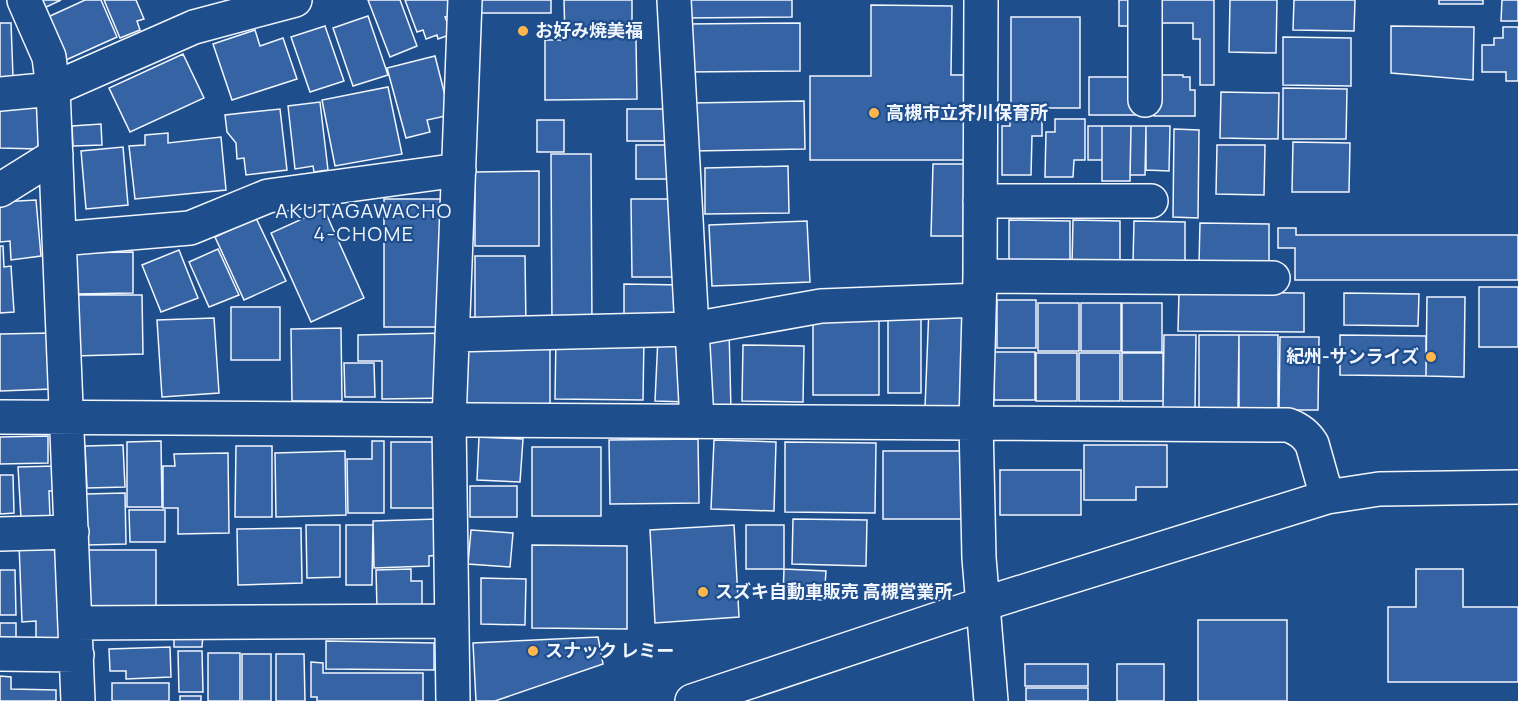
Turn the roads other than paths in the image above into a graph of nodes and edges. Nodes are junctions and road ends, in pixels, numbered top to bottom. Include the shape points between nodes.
1 (24, 0) edge
2 (295, 0) edge
3 (465, 0) edge
4 (674, 0) edge
5 (981, 0) edge
6 (1145, 0) edge
7 (53, 89) junction
8 (0, 94) edge
9 (1145, 100) dead end
10 (56, 155) junction
11 (459, 170) junction
12 (0, 190) edge
13 (980, 201) junction
14 (1151, 201) dead end
15 (59, 239) junction
16 (1273, 278) dead end
17 (979, 288) junction
18 (693, 329) junction
19 (452, 335) junction
20 (0, 417) edge
21 (67, 418) junction
22 (449, 421) junction
23 (697, 421) junction
24 (976, 422) junction
25 (1518, 487) edge
26 (1327, 497) junction
27 (72, 532) junction
28 (0, 534) edge
29 (982, 604) junction
30 (452, 621) junction
31 (75, 623) junction
32 (0, 654) edge
33 (77, 655) junction
34 (78, 701) edge
35 (453, 701) edge
36 (692, 701) edge
37 (991, 701) edge

1 - 7 street via 49,57
2 - 7 street via 194,27
3 - 11 street
4 - 18 street
5 - 13 street
6 - 9 street
7 - 8 street
7 - 10 street
10 - 12 street
10 - 15 street
11 - 15 street via 268,196 190,228
11 - 19 street
13 - 14 street
13 - 17 street
15 - 21 street
16 - 17 street
17 - 18 street via 821,306
17 - 24 street
18 - 19 street
18 - 23 street
19 - 22 street
20 - 21 street
21 - 22 street
21 - 27 street
22 - 23 street
22 - 30 street
23 - 24 street
24 - 26 street via 1288,425 1308,436
24 - 29 street
25 - 26 street via 1379,489
26 - 29 street
27 - 28 street
27 - 31 street
29 - 36 street
29 - 37 street
30 - 31 street
30 - 35 street
31 - 33 street
32 - 33 street
33 - 34 street

